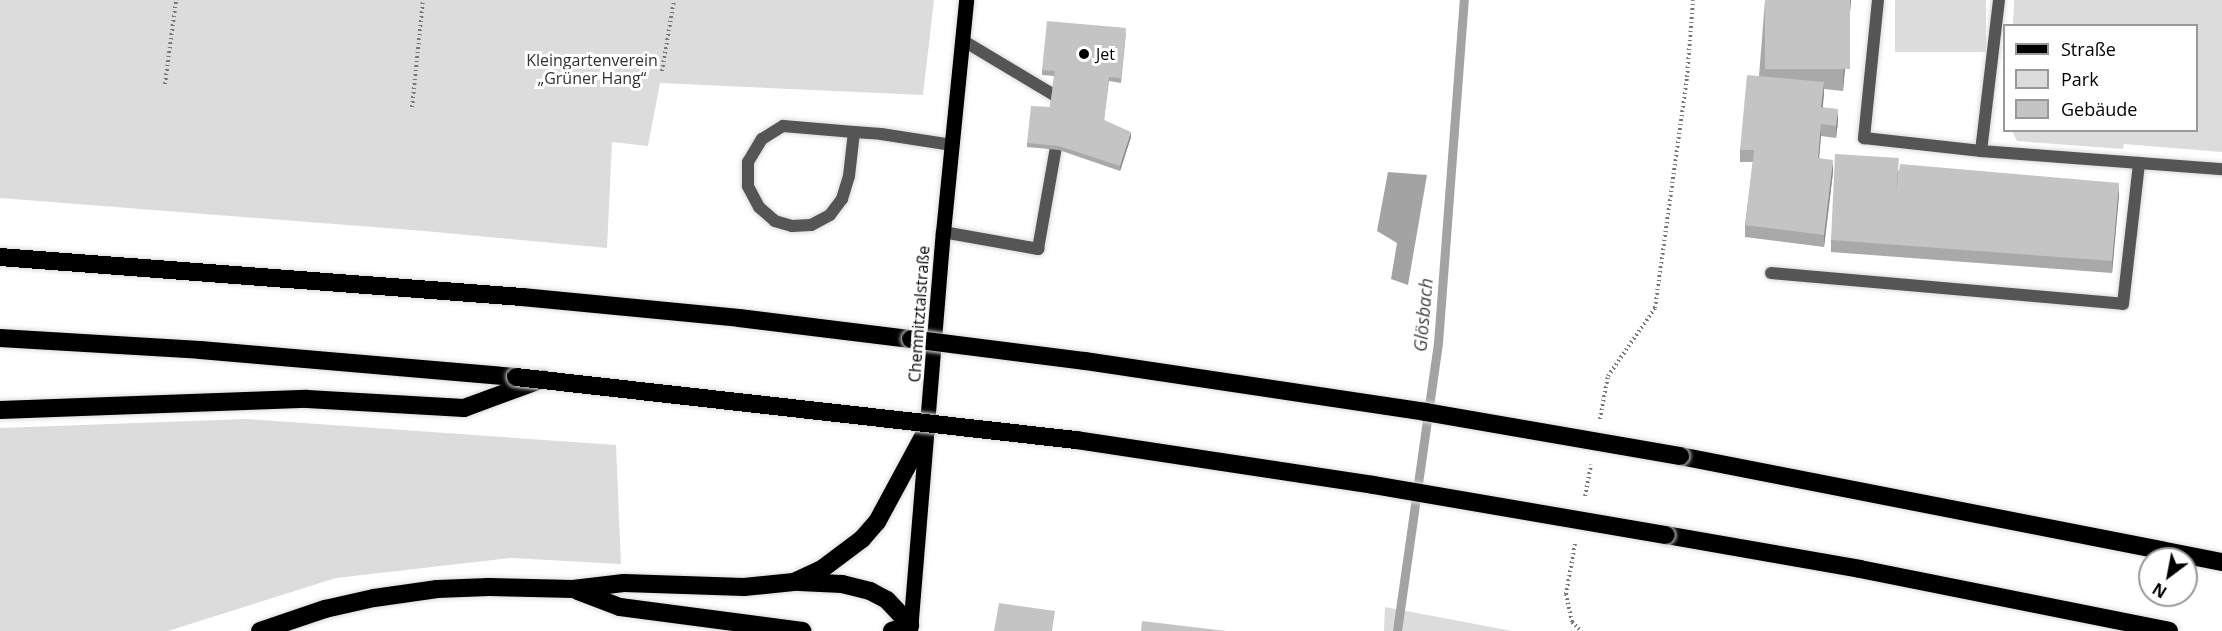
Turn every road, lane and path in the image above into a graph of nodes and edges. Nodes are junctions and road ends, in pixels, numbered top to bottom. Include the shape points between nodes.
1 (176, 0) edge
2 (423, 0) edge
3 (674, 0) edge
4 (966, 0) edge
5 (1693, 0) edge
6 (1878, 0) edge
7 (1999, 0) edge
8 (962, 40) junction
9 (662, 71) dead end
10 (165, 84) dead end
11 (412, 107) dead end
12 (854, 132) junction
13 (952, 145) junction
14 (1981, 151) junction
15 (2139, 162) junction
16 (2222, 169) edge
17 (943, 232) junction
18 (2, 256) edge
19 (1771, 273) dead end
20 (0, 338) edge
21 (515, 383) junction
22 (0, 410) edge
23 (1599, 422) dead end
24 (929, 426) junction
25 (1592, 456) dead end
26 (1584, 502) dead end
27 (1577, 536) dead end
28 (2222, 562) edge
29 (794, 582) junction
30 (573, 590) junction
31 (910, 628) edge
32 (260, 631) edge
33 (802, 631) edge
34 (892, 631) edge
35 (1581, 631) edge
36 (2169, 631) edge

1 - 10 path
2 - 11 path
3 - 9 path
4 - 8 main road, Chemnitztalstraße
5 - 23 path via 1687,77 1655,308 1608,376
6 - 14 lane via 1864,138
7 - 14 lane
8 - 13 main road, Chemnitztalstraße
8 - 17 lane via 1065,100 1038,249
12 - 12 lane via 783,126 762,139 748,162 748,186 759,207 775,221 792,226 811,225 830,215 842,199 849,176
12 - 13 lane
13 - 17 main road, Chemnitztalstraße
14 - 15 lane
15 - 16 lane
15 - 19 lane via 2123,304
17 - 24 main road, Chemnitztalstraße
18 - 28 highway, bridge via 739,318 1085,361 1425,412 1680,456
20 - 21 highway via 212,351
21 - 22 highway via 464,408 307,399
21 - 36 highway, bridge via 543,379 1076,440 1666,534
24 - 29 highway via 877,522 862,539 822,569
24 - 31 main road, Chemnitztalstraße
25 - 26 path
27 - 35 path via 1566,594 1572,622
29 - 30 highway via 744,588 624,583
29 - 31 highway via 842,584 870,591 886,600
30 - 32 highway via 489,587 427,591 325,609
30 - 33 highway via 620,607
31 - 34 highway

